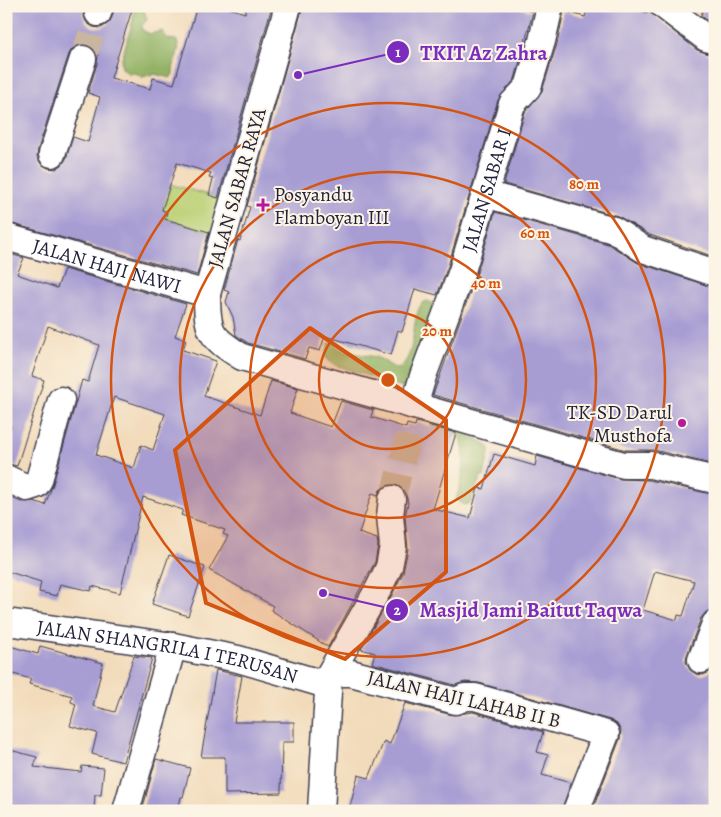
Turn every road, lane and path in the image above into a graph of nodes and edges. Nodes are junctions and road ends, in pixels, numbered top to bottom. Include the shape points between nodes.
1 (288, 6) edge
2 (550, 6) edge
3 (664, 6) edge
4 (693, 16) edge
5 (715, 41) edge
6 (83, 59) tunnel mouth
7 (52, 154) dead end
8 (485, 194) junction
9 (6, 237) edge
10 (715, 273) edge
11 (207, 294) junction
12 (61, 400) dead end
13 (415, 413) junction
14 (6, 478) edge
15 (715, 480) edge
16 (392, 499) tunnel mouth
17 (6, 624) edge
18 (715, 624) edge
19 (174, 646) junction
20 (701, 660) dead end
21 (328, 680) junction
22 (126, 811) edge
23 (320, 811) edge
24 (576, 811) edge

1 - 11 street, JALAN SABAR RAYA
2 - 8 street, JALAN SABAR I via 528,87 512,104
3 - 4 street
4 - 5 street via 706,38
6 - 7 street
8 - 10 street via 614,230 643,249
8 - 13 street, JALAN SABAR I via 462,271 423,376
9 - 11 street, JALAN HAJI NAWI
11 - 13 street, JALAN SABAR RAYA via 207,319 214,336 242,357
12 - 14 street via 36,485 27,488
13 - 15 street via 624,465 651,465
16 - 21 street via 393,546 389,567
17 - 19 street, JALAN SHANGRILA I TERUSAN
18 - 20 street
19 - 21 street, JALAN SHANGRILA I TERUSAN
19 - 22 street
21 - 23 street
21 - 24 street, JALAN HAJI LAHAB II B via 337,673 351,673 456,701 475,697 606,734

